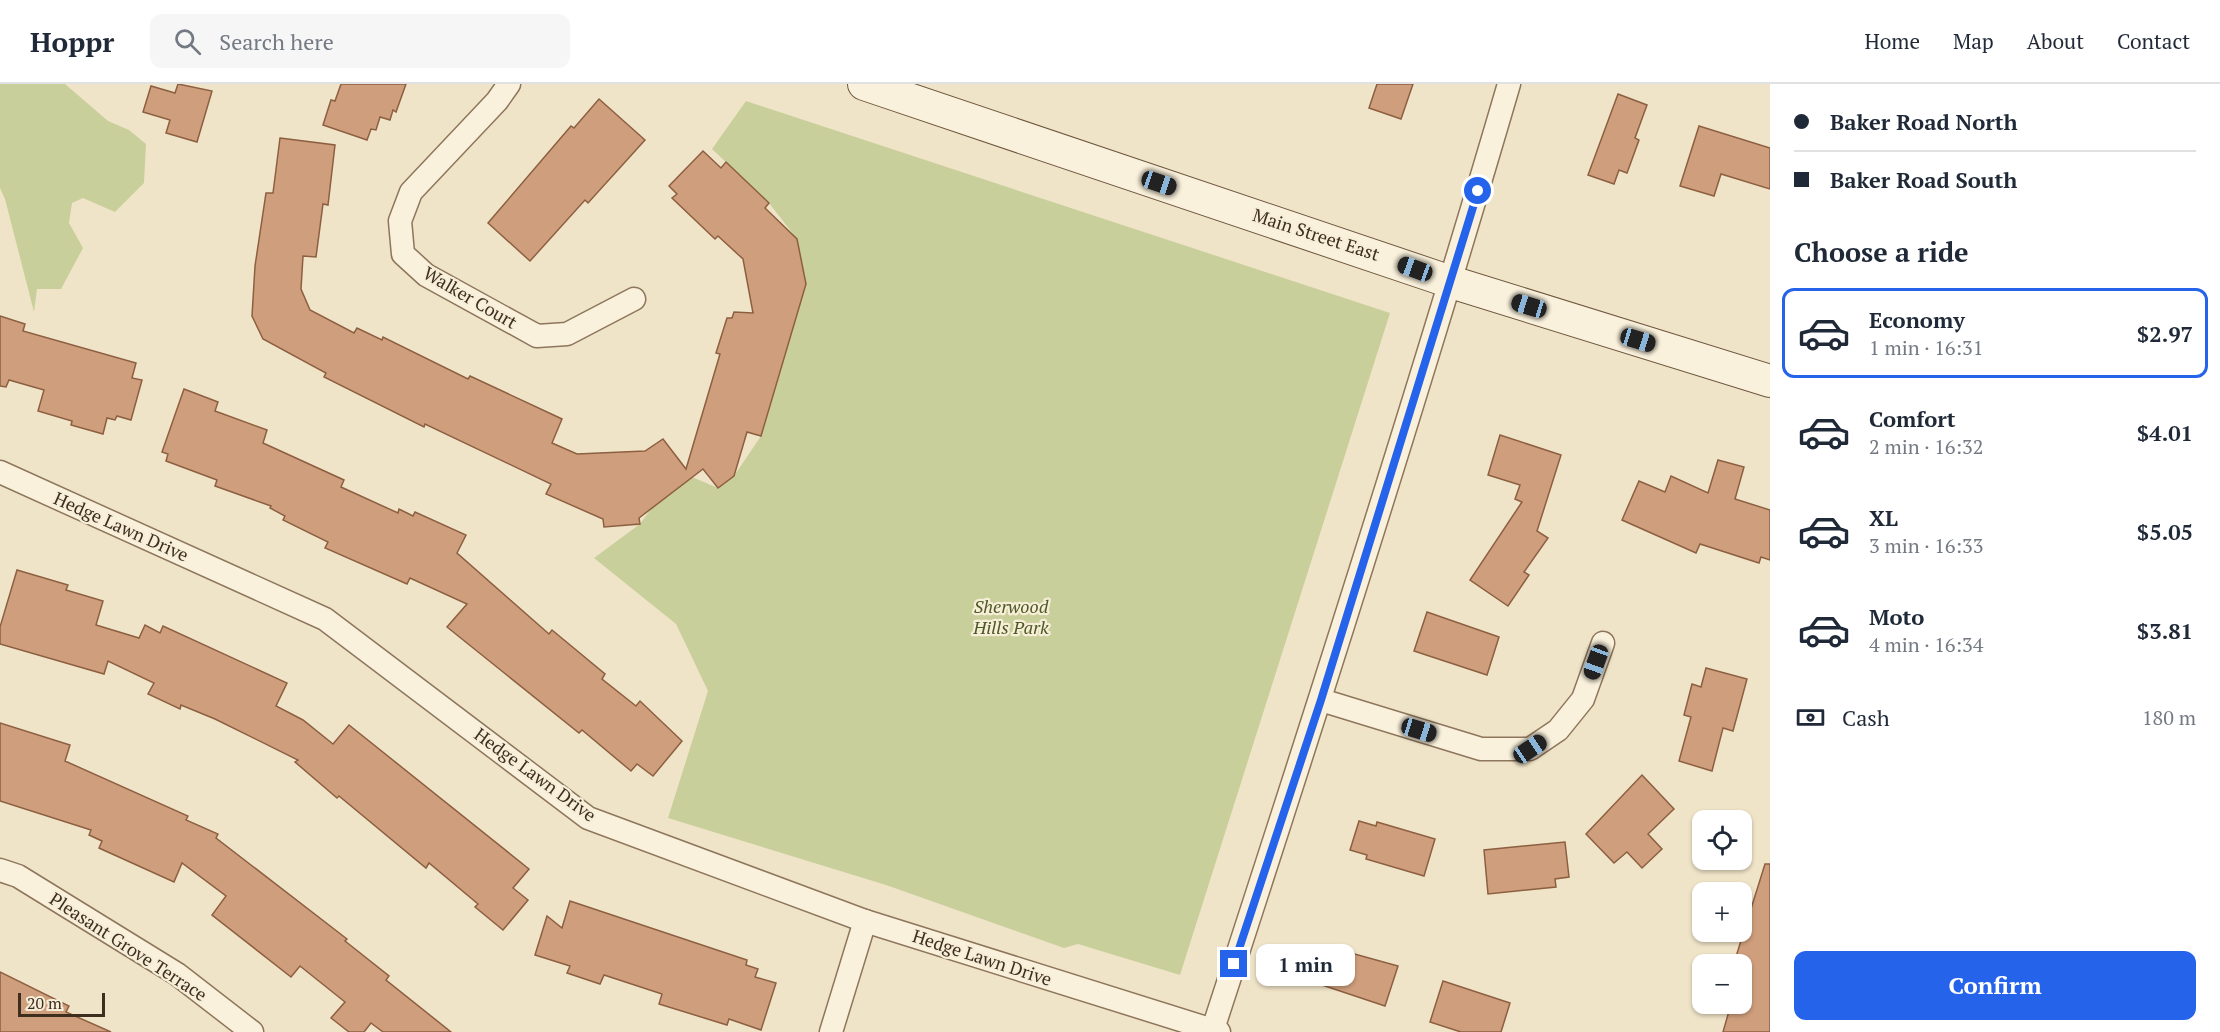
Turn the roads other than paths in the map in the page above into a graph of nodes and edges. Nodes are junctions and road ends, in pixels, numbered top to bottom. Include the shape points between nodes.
1 (509, 84) edge
2 (864, 84) edge
3 (1509, 84) edge
4 (1451, 282) junction
5 (634, 299) dead end
6 (1770, 381) edge
7 (0, 472) edge
8 (1603, 643) dead end
9 (1321, 700) junction
10 (0, 870) edge
11 (865, 921) junction
12 (1214, 1031) edge
13 (252, 1032) edge
14 (831, 1032) edge

1 - 5 street, Walker Court via 411,192 400,221 403,254 426,275 537,336 567,334
2 - 4 main road, Main Street East
3 - 4 street
4 - 6 main road, Main Street East
4 - 9 street
7 - 11 street, Hedge Lawn Drive via 325,619 588,818
8 - 9 street via 1582,699 1558,730 1530,749 1480,749
9 - 12 street
10 - 13 street, Pleasant Grove Terrace via 18,876 177,974
11 - 12 street, Hedge Lawn Drive
11 - 14 street

